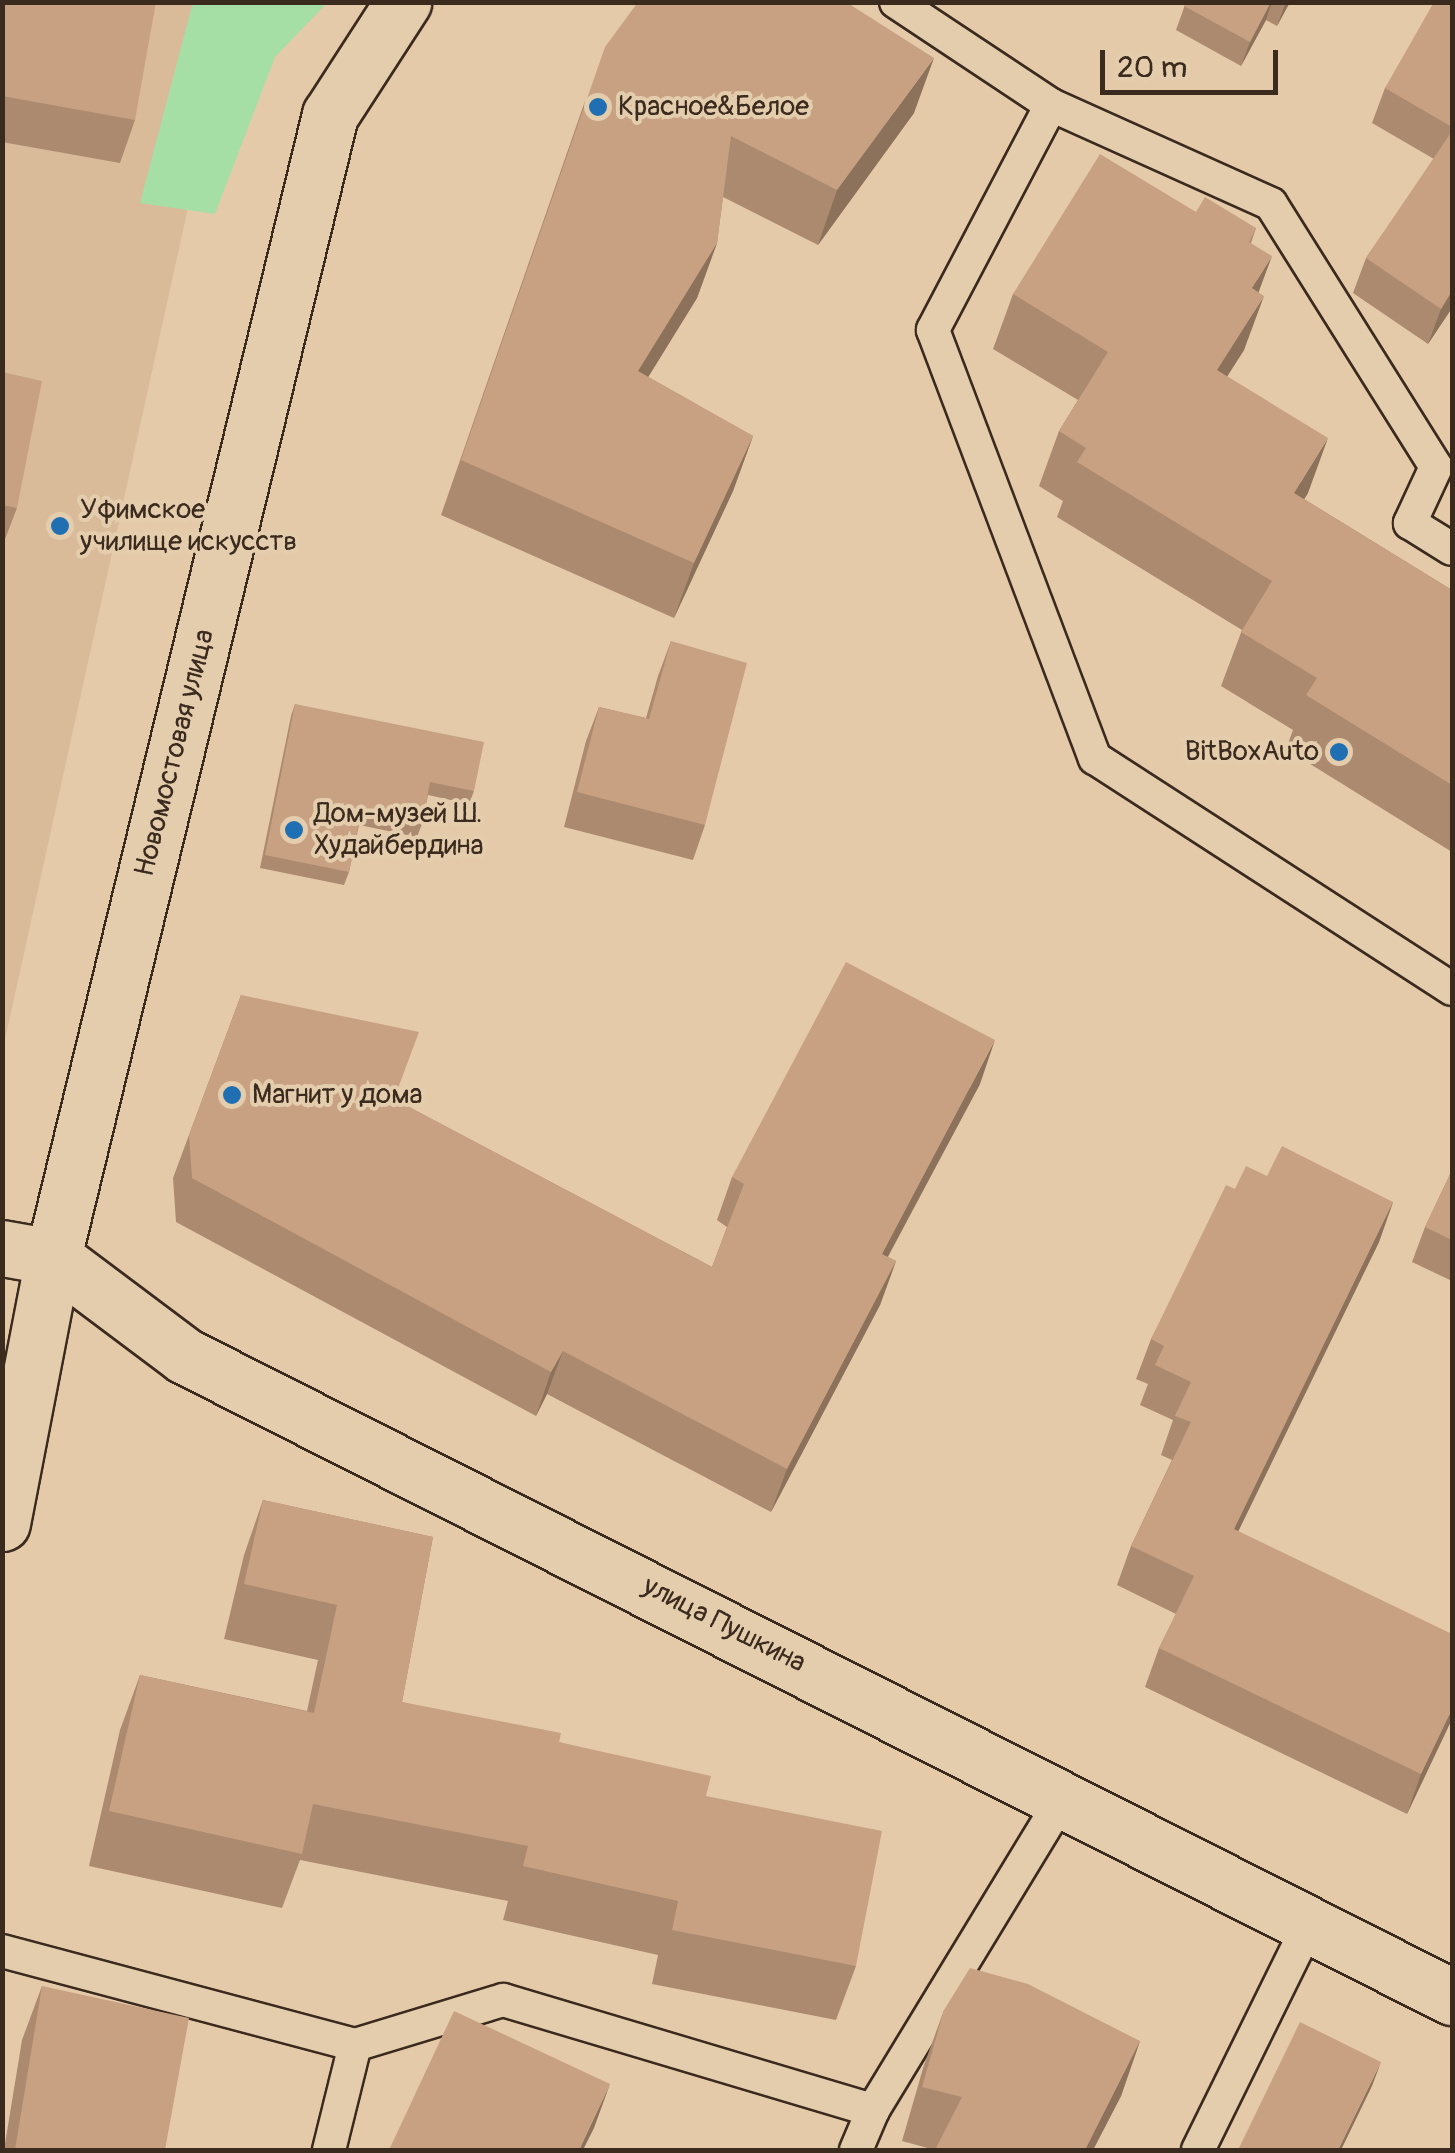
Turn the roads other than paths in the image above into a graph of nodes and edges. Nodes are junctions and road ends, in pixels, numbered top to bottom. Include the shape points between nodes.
1 (402, 2) edge
2 (896, 2) edge
3 (1051, 105) junction
4 (1452, 549) edge
5 (1452, 989) edge
6 (28, 1253) edge
7 (2, 1523) edge
8 (1063, 1798) junction
9 (1308, 1924) junction
10 (2, 1950) edge
11 (1452, 1997) edge
12 (354, 2045) junction
13 (873, 2110) junction
14 (329, 2150) edge
15 (856, 2150) edge
16 (1198, 2150) edge

1 - 6 street, Новомостовая улица via 330,115
2 - 3 lane
3 - 4 lane via 1271,204 1436,467 1410,523
3 - 5 lane via 933,330 1095,758
6 - 7 street, Новомостовая улица
6 - 8 street, улица Пушкина via 185,1356
8 - 9 street, улица Пушкина
8 - 13 lane
9 - 11 street, улица Пушкина
9 - 16 lane
10 - 12 lane
12 - 13 lane via 503,2000
12 - 14 lane
13 - 15 lane

